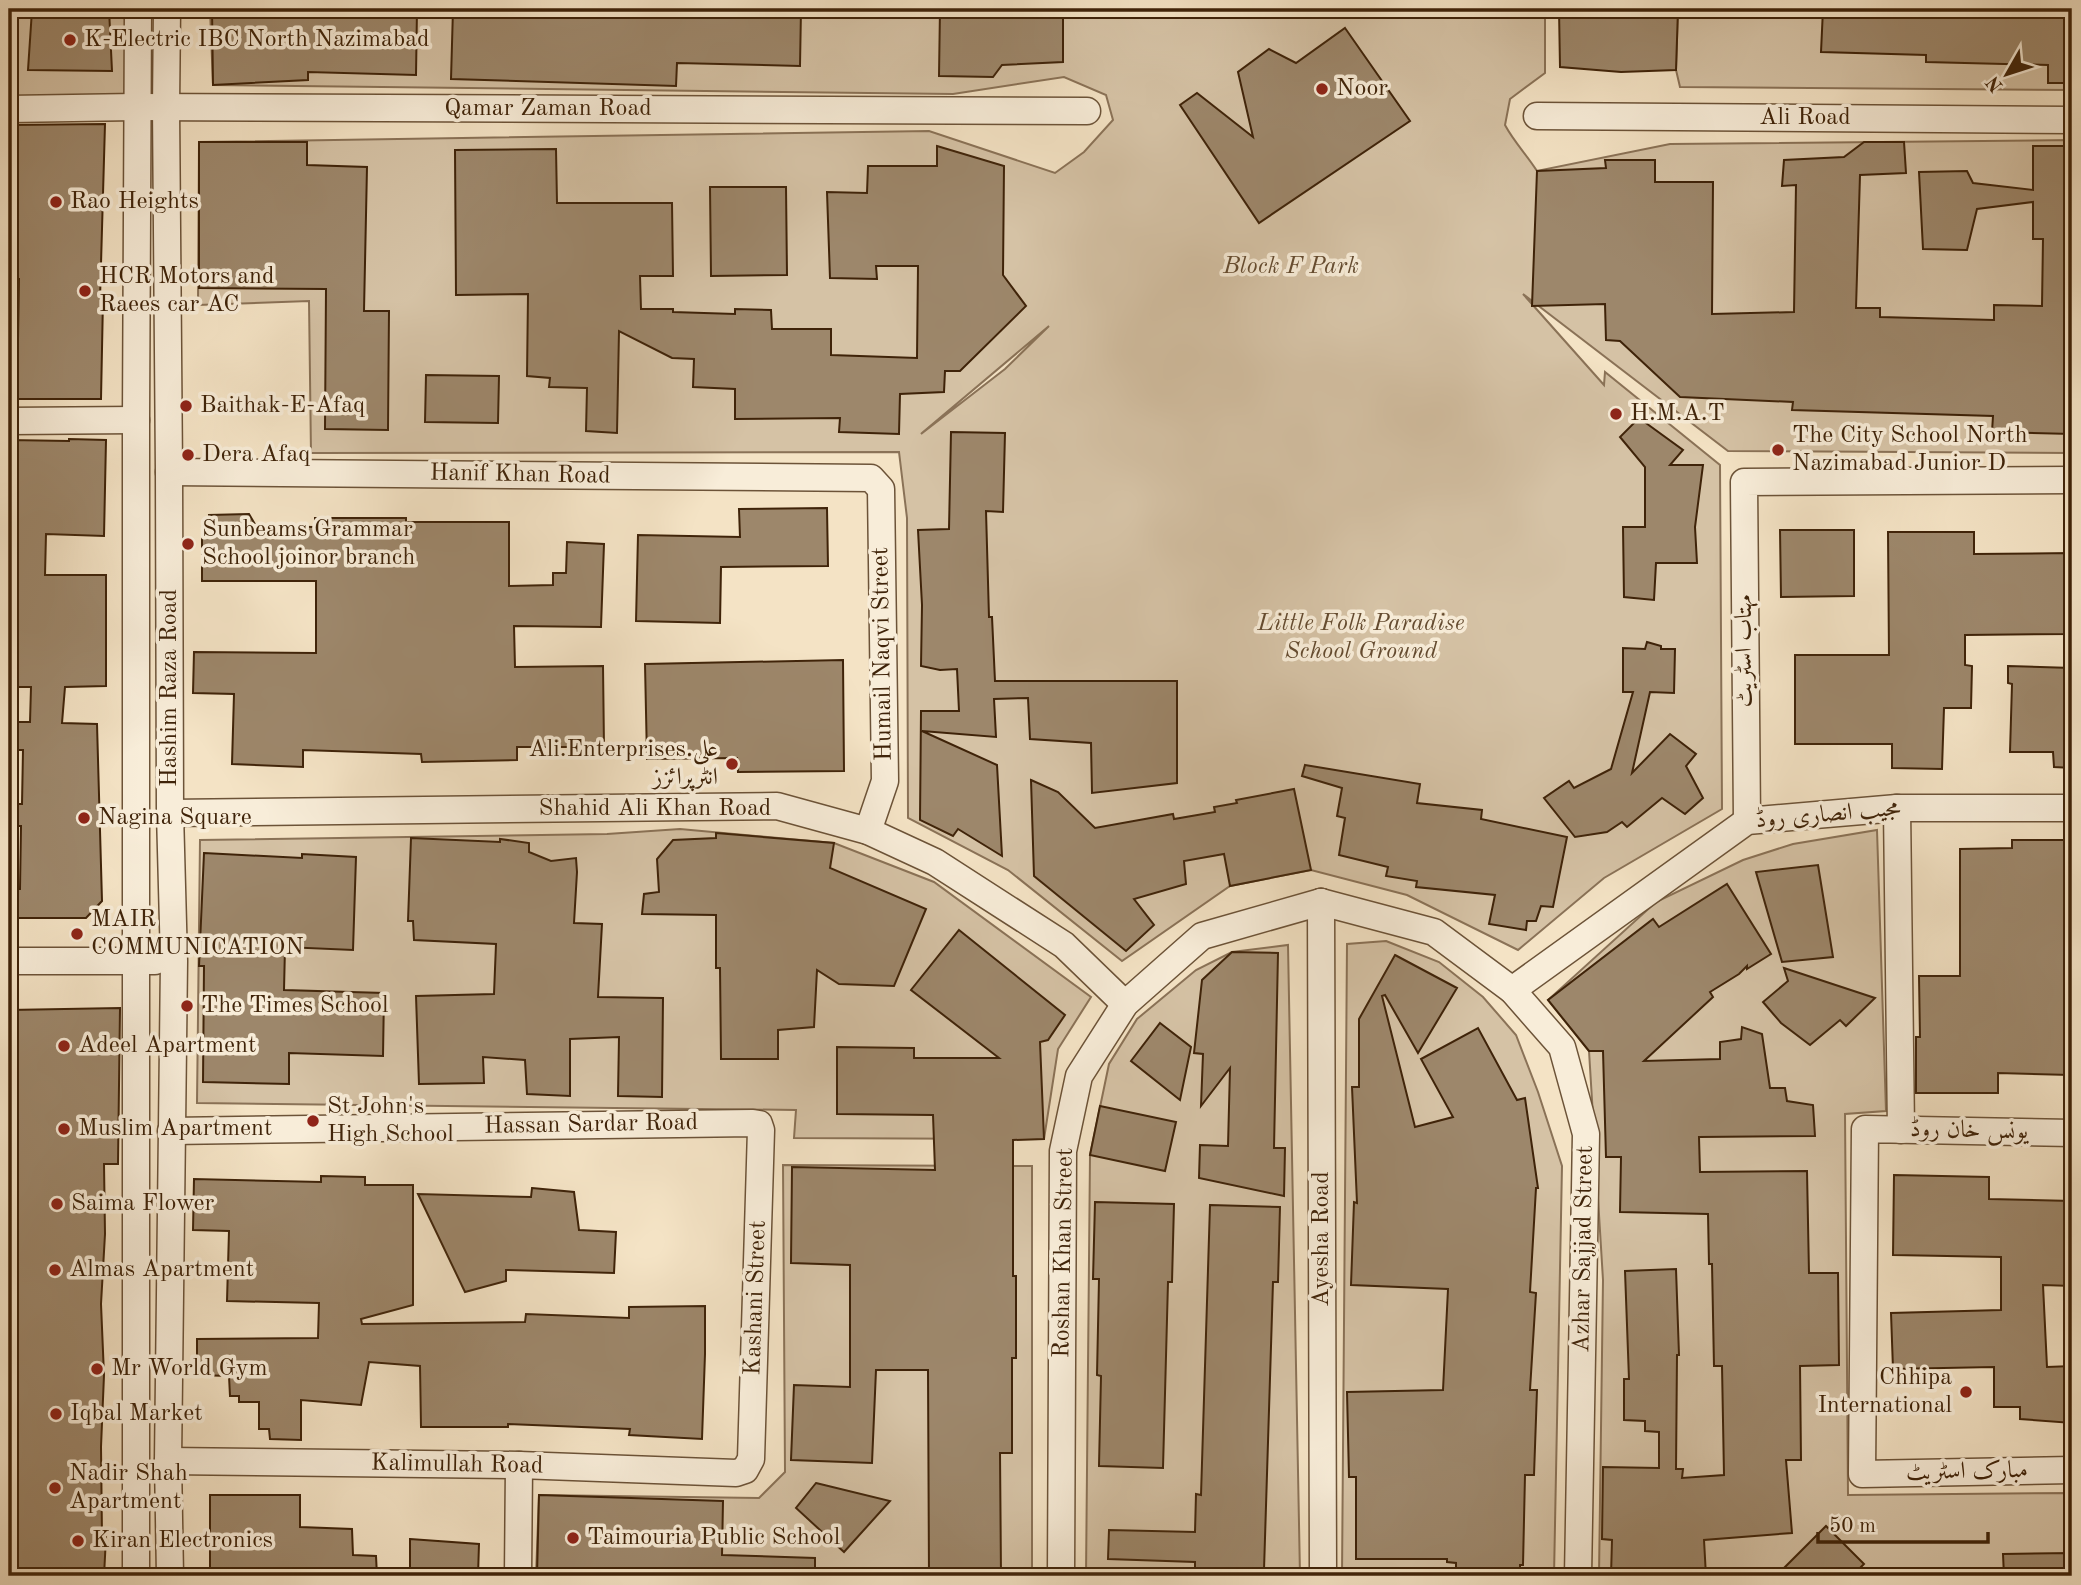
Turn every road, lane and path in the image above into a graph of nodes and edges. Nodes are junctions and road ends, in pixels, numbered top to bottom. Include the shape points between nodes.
1 (138, 9) edge
2 (167, 9) edge
3 (136, 107) junction
4 (166, 107) junction
5 (9, 109) edge
6 (1087, 111) dead end
7 (1537, 116) dead end
8 (2072, 120) edge
9 (136, 420) junction
10 (9, 421) edge
11 (169, 472) junction
12 (871, 478) joint
13 (2072, 480) edge
14 (1897, 808) junction
15 (2072, 808) edge
16 (170, 813) junction
17 (1747, 821) junction
18 (868, 831) junction
19 (1321, 902) junction
20 (9, 961) edge
21 (137, 961) junction
22 (174, 961) junction
23 (1512, 990) junction
24 (1125, 1004) junction
25 (759, 1124) joint
26 (1901, 1130) junction
27 (171, 1131) junction
28 (2072, 1133) edge
29 (168, 1461) junction
30 (519, 1465) junction
31 (2072, 1470) edge
32 (745, 1471) joint
33 (1862, 1474) joint
34 (136, 1576) edge
35 (170, 1576) edge
36 (518, 1576) edge
37 (1061, 1576) edge
38 (1323, 1576) edge
39 (1578, 1576) edge

1 - 3 street, Hashim Raza Road
2 - 4 street, Hashim Raza Road
3 - 4 street, Qamar Zaman Road
3 - 5 street, Qamar Zaman Road
3 - 9 street, Hashim Raza Road
4 - 6 street, Qamar Zaman Road
4 - 11 street, Hashim Raza Road
7 - 8 street, Ali Road
9 - 10 street
9 - 21 street, Hashim Raza Road
11 - 12 street, Hanif Khan Road
11 - 16 street, Hashim Raza Road
12 - 18 street, Humail Naqvi Street via 881,489 885,780
13 - 17 street, مہتاب اسٹریٹ via 1744,482
14 - 15 street, مجیب انصاری روڈ
14 - 17 street, مجیب انصاری روڈ
14 - 26 street
16 - 18 street, Shahid Ali Khan Road via 777,806
16 - 22 street, Hashim Raza Road
17 - 23 street, مجیب انصاری روڈ
18 - 24 street, Shahid Ali Khan Road via 935,862 1064,945
19 - 23 street, Azhar Sajjad Street via 1434,932
19 - 24 street, Roshan Khan Street via 1202,936
19 - 38 street, Ayesha Road
20 - 21 street
21 - 22 street
21 - 34 street, Hashim Raza Road
22 - 27 street, Hashim Raza Road
23 - 39 street, Azhar Sajjad Street via 1562,1047 1586,1134
24 - 37 street, Roshan Khan Street via 1079,1076 1063,1151
25 - 27 street, Hassan Sardar Road
25 - 32 street, Kashani Street via 751,1460
26 - 28 street, یونس خان روڈ
26 - 33 street, یونس خان روڈ via 1865,1129
27 - 29 street, Hashim Raza Road
29 - 30 street, Kalimullah Road
29 - 35 street, Hashim Raza Road
30 - 32 street, Kalimullah Road
30 - 36 street
31 - 33 street, مبارک اسٹریٹ

